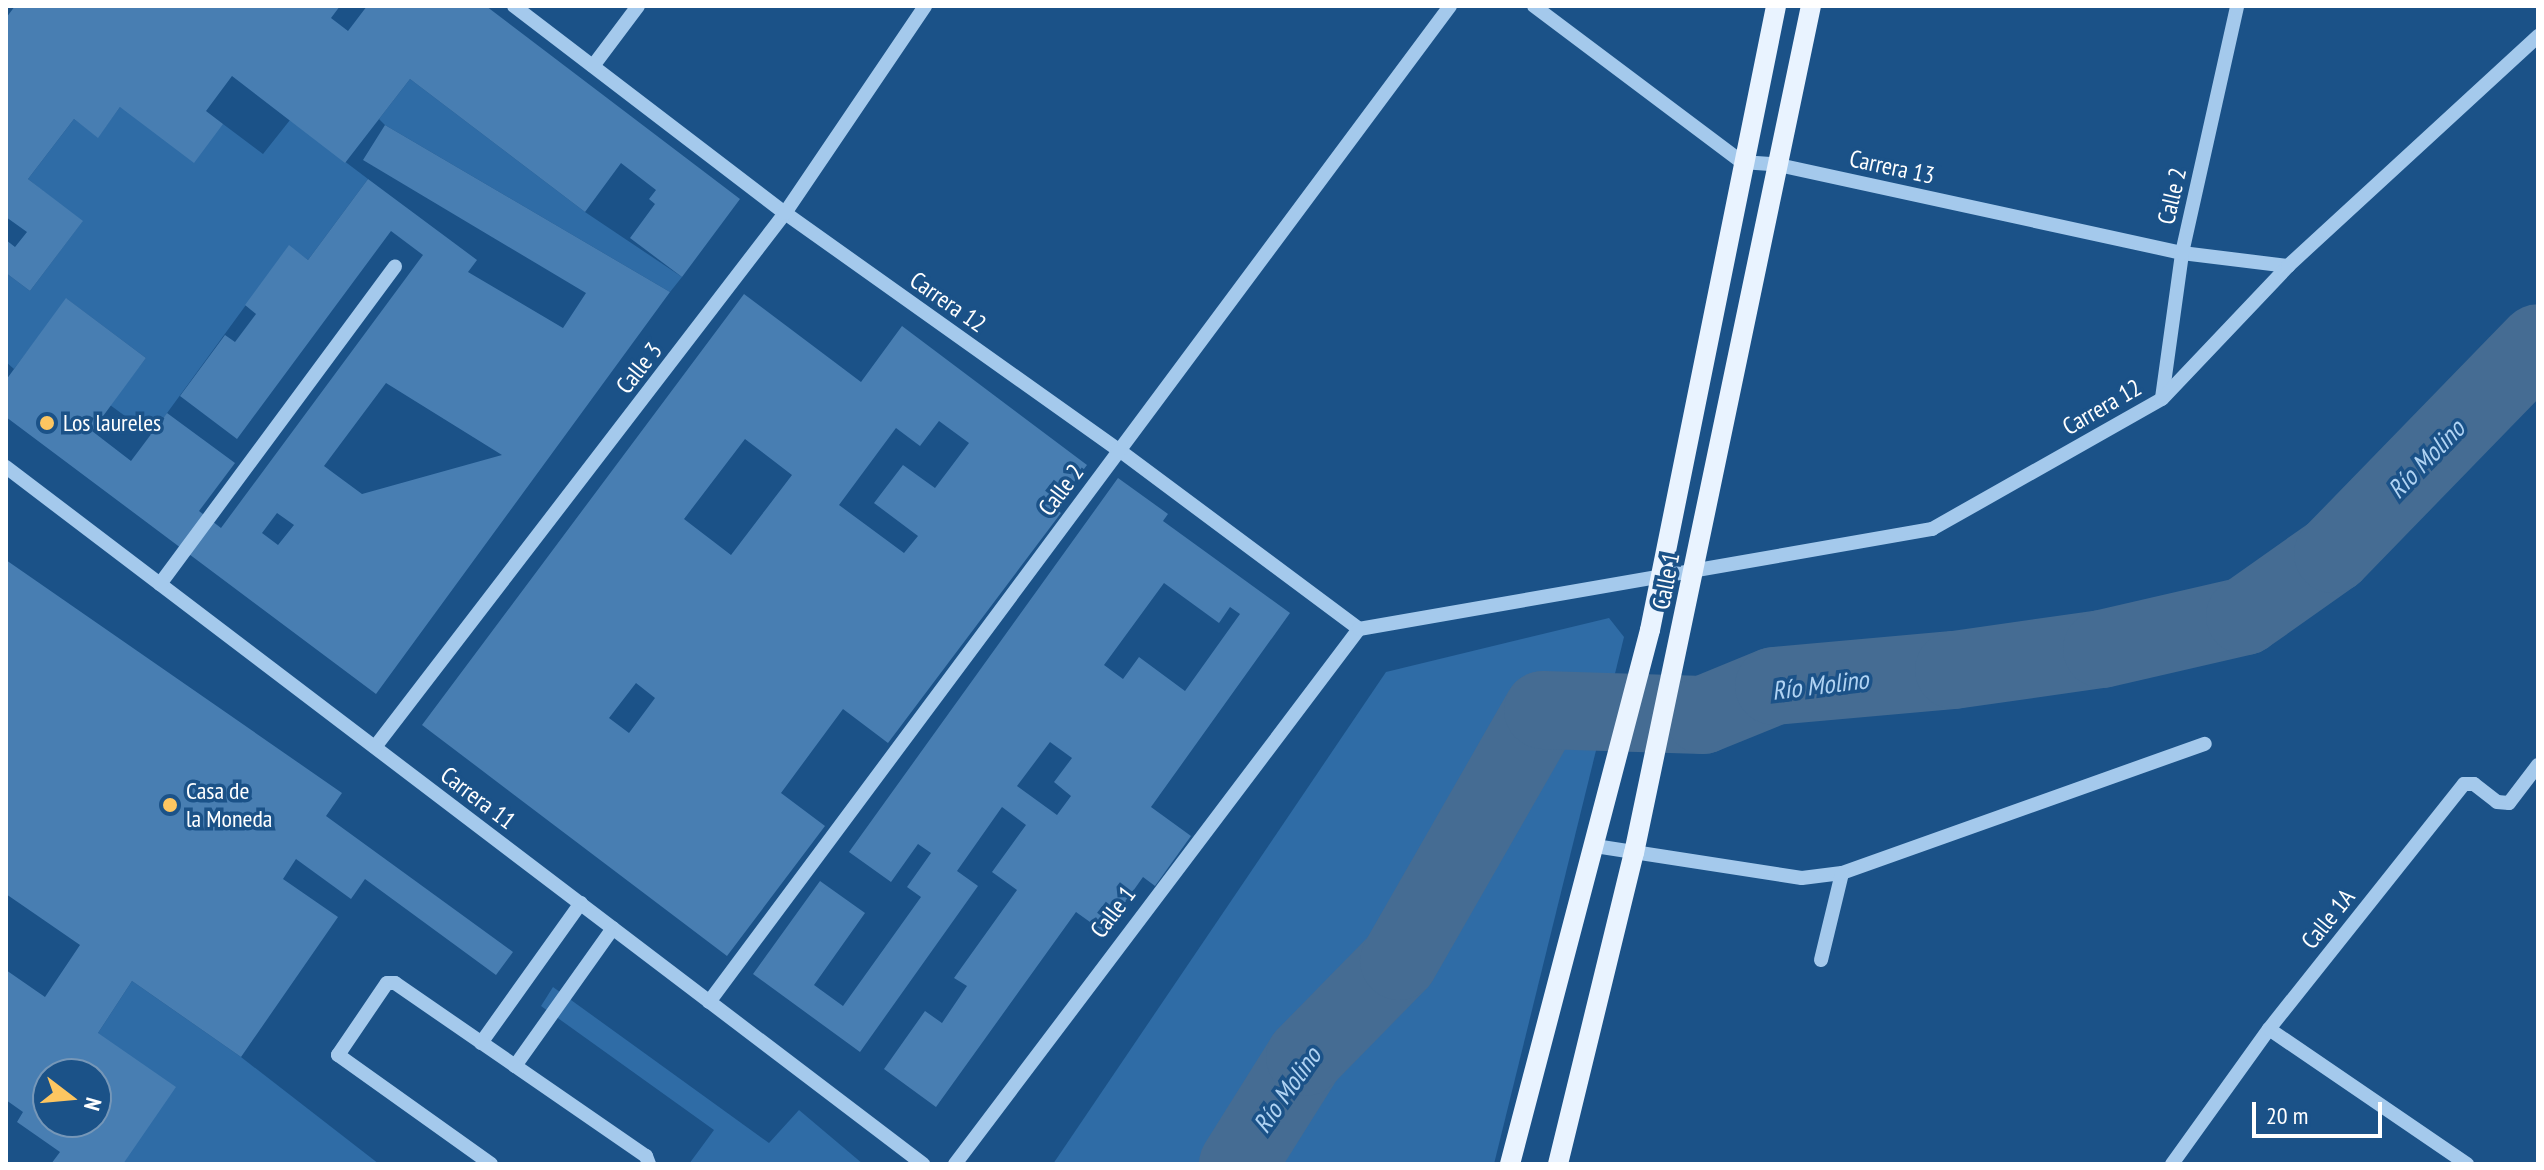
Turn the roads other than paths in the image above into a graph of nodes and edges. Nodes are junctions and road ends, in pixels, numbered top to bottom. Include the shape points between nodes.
1 (514, 6) edge
2 (638, 6) edge
3 (925, 6) edge
4 (1450, 6) edge
5 (1534, 6) edge
6 (1776, 6) edge
7 (1811, 6) edge
8 (2237, 6) edge
9 (2538, 36) edge
10 (593, 66) junction
11 (1742, 162) junction
12 (1774, 164) junction
13 (785, 213) junction
14 (2182, 253) junction
15 (395, 266) dead end
16 (2288, 266) junction
17 (2162, 399) junction
18 (1119, 450) junction
19 (6, 467) edge
20 (1695, 568) junction
21 (1661, 574) junction
22 (160, 584) junction
23 (1359, 629) junction
24 (2205, 744) dead end
25 (375, 747) junction
26 (2538, 765) edge
27 (1595, 846) junction
28 (1634, 853) junction
29 (1842, 873) junction
30 (581, 903) junction
31 (613, 928) junction
32 (1821, 960) dead end
33 (709, 1002) junction
34 (2269, 1029) junction
35 (481, 1043) junction
36 (515, 1066) junction
37 (491, 1164) edge
38 (649, 1164) edge
39 (923, 1164) edge
40 (955, 1164) edge
41 (1510, 1164) edge
42 (1558, 1164) edge
43 (2172, 1164) edge
44 (2467, 1164) edge

1 - 10 street, Carrera 12
2 - 10 street
3 - 13 street, Calle 3
4 - 18 street, Calle 2
5 - 11 street
6 - 11 main road, Calle 1
7 - 12 main road, Calle 1
8 - 14 street, Calle 2
9 - 16 street, Carrera 12
10 - 13 street, Carrera 12
11 - 12 street, Carrera 13
11 - 21 main road, Calle 1
12 - 14 street, Carrera 13
12 - 20 main road, Calle 1
13 - 18 street, Carrera 12
13 - 25 street, Calle 3
14 - 16 street, Carrera 13
14 - 17 street, Calle 2
15 - 22 street
16 - 17 street, Carrera 12
17 - 20 street, Carrera 12 via 1932,529
18 - 23 street, Carrera 12
18 - 33 street, Calle 2
19 - 22 street, Carrera 11
20 - 21 street, Carrera 12
20 - 28 main road, Calle 1
21 - 23 street, Calle 1
21 - 27 main road, Calle 1
22 - 25 street, Carrera 11
23 - 40 street, Calle 1
24 - 29 street
25 - 30 street, Carrera 11
26 - 34 street, Calle 1A via 2509,803 2464,784
27 - 28 street
27 - 41 main road, Calle 1
28 - 29 street via 1802,878
28 - 42 main road, Calle 1
29 - 32 street
30 - 31 street, Carrera 11
30 - 35 street
31 - 33 street, Carrera 11
31 - 36 street
33 - 39 street, Carrera 11
34 - 43 street, Calle 1A
34 - 44 street
35 - 36 street
35 - 37 street via 391,982 338,1055
36 - 38 street via 646,1156

